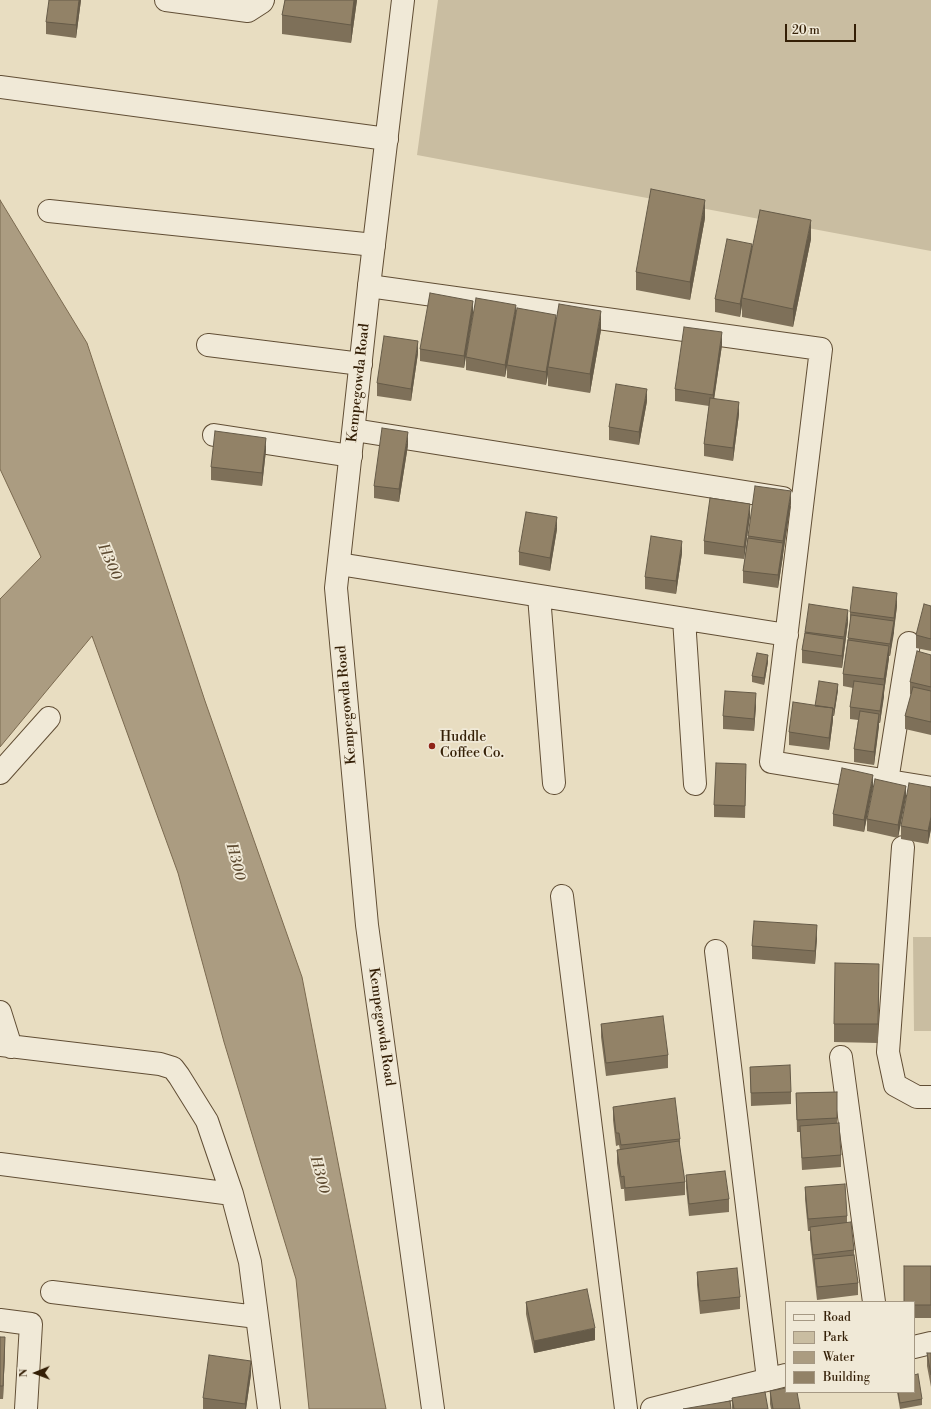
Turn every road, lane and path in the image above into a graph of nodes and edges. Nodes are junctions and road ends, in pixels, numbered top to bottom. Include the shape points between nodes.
1 (166, 0) edge
2 (263, 0) edge
3 (403, 0) edge
4 (0, 87) edge
5 (387, 139) junction
6 (49, 211) dead end
7 (374, 245) junction
8 (369, 286) junction
9 (208, 345) dead end
10 (361, 364) junction
11 (354, 430) junction
12 (214, 435) edge
13 (351, 456) junction
14 (803, 502) junction
15 (339, 564) junction
16 (539, 596) junction
17 (684, 619) junction
18 (787, 635) junction
19 (909, 642) dead end
20 (49, 718) dead end
21 (0, 773) edge
22 (887, 781) junction
23 (554, 783) dead end
24 (695, 784) dead end
25 (931, 788) edge
26 (903, 847) dead end
27 (562, 896) dead end
28 (716, 951) dead end
29 (0, 1012) edge
30 (5, 1046) edge
31 (841, 1057) dead end
32 (931, 1097) edge
33 (0, 1164) edge
34 (232, 1194) junction
35 (52, 1292) dead end
36 (874, 1301) edge
37 (257, 1317) junction
38 (0, 1320) edge
39 (931, 1343) edge
40 (915, 1347) edge
41 (777, 1377) edge
42 (26, 1409) edge
43 (270, 1409) edge
44 (433, 1409) edge
45 (626, 1409) edge
46 (652, 1409) edge

1 - 2 street via 248,11
3 - 5 street, Kempegowda Road
4 - 5 street
5 - 7 street, Kempegowda Road
6 - 7 street
7 - 8 street, Kempegowda Road
8 - 10 street, Kempegowda Road
8 - 14 street via 821,350
9 - 10 street
10 - 11 street, Kempegowda Road
11 - 13 street, Kempegowda Road
11 - 14 street
12 - 13 street
13 - 15 street, Kempegowda Road
14 - 18 street
15 - 16 street
15 - 44 street, Kempegowda Road via 336,588 367,925
16 - 17 street
16 - 23 street
17 - 18 street
17 - 24 street
18 - 22 street via 771,762
19 - 22 street
20 - 21 street
22 - 25 street
26 - 32 street via 888,1052 895,1085 917,1097
27 - 45 street
28 - 41 street
29 - 30 street
30 - 34 street via 160,1064 173,1068 207,1120
31 - 36 street
33 - 34 street
34 - 37 street via 250,1262
35 - 37 street
37 - 43 street
38 - 42 street via 31,1324
39 - 40 street
41 - 46 street

